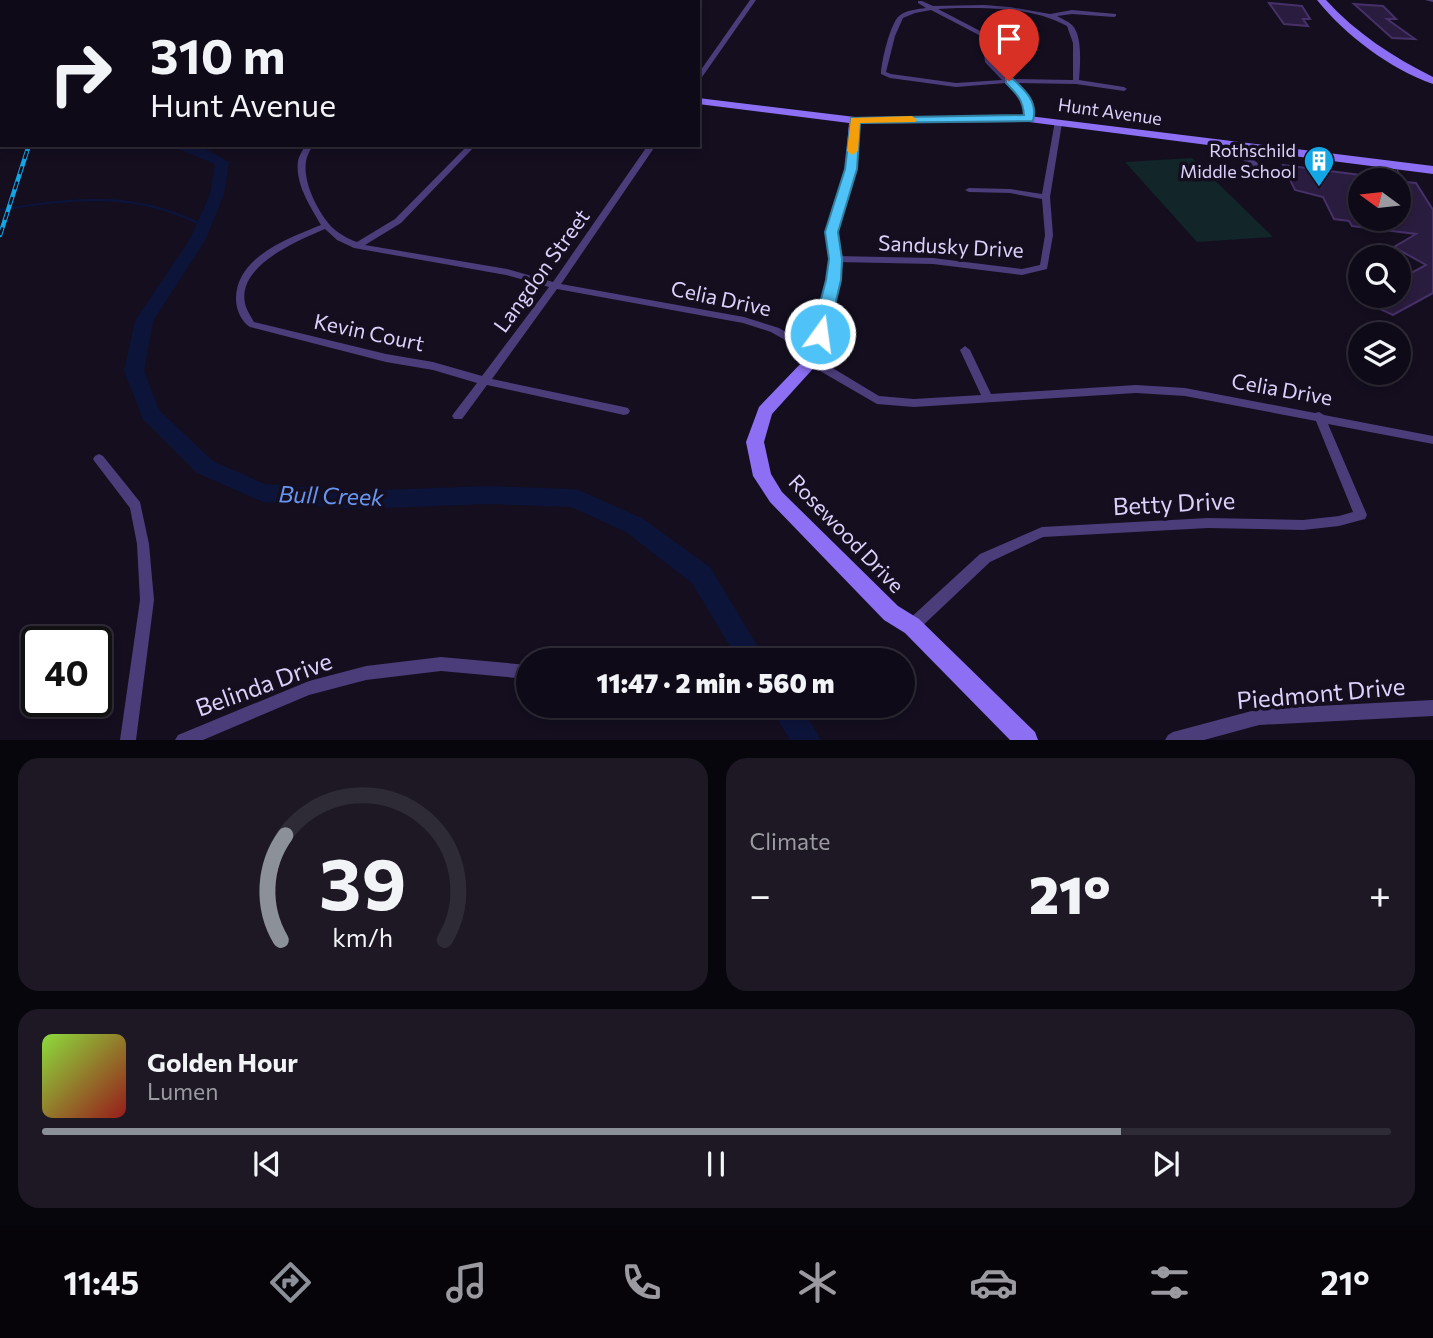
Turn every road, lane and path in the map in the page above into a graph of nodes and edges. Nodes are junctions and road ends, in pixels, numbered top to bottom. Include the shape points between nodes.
1 (753, 0) edge
2 (913, 0) edge
3 (1321, 0) edge
4 (922, 3) junction
5 (1114, 15) dead end
6 (1051, 16) junction
7 (700, 76) edge
8 (1009, 81) junction
9 (1433, 81) edge
10 (1076, 82) junction
11 (1124, 89) dead end
12 (700, 101) edge
13 (1030, 119) junction
14 (855, 120) junction
15 (1058, 123) junction
16 (308, 147) edge
17 (470, 147) edge
18 (651, 147) edge
19 (1238, 147) junction
20 (1433, 170) edge
21 (1272, 178) dead end
22 (968, 190) dead end
23 (1046, 197) junction
24 (326, 226) junction
25 (356, 246) junction
26 (836, 259) junction
27 (555, 286) junction
28 (965, 350) dead end
29 (813, 360) junction
30 (485, 381) junction
31 (988, 399) junction
32 (624, 411) dead end
33 (458, 416) dead end
34 (1319, 416) junction
35 (1433, 440) edge
36 (99, 459) dead end
37 (912, 626) junction
38 (516, 671) edge
39 (1433, 708) edge
40 (128, 740) edge
41 (183, 740) edge
42 (1027, 740) edge
43 (1173, 740) edge

1 - 7 street
2 - 4 street
3 - 9 street via 1377,50
4 - 6 street via 993,3
4 - 8 street via 982,34 988,62
4 - 8 street via 901,17 883,73 956,85
5 - 6 street via 1072,12
6 - 10 street via 1075,34
8 - 10 street
8 - 13 street via 1023,93
10 - 11 street
12 - 14 street, Hunt Avenue
13 - 14 street, Hunt Avenue
13 - 15 street, Hunt Avenue
14 - 26 street, Rosewood Drive via 851,169 831,232
15 - 19 street, Hunt Avenue
15 - 23 street, Sandusky Drive
16 - 24 street, Celia Drive via 302,160 303,181
17 - 25 street via 398,221
18 - 27 street, Langdon Street
19 - 20 street, Hunt Avenue
19 - 21 street
22 - 23 street
23 - 26 street, Sandusky Drive via 1049,235 1044,267 1021,272 933,261
24 - 25 street, Celia Drive
24 - 30 street, Kevin Court via 271,251 247,276 240,311 250,324
25 - 27 street, Celia Drive via 507,272
26 - 29 street, Rosewood Drive
27 - 29 street, Celia Drive via 744,320 796,342
27 - 30 street, Langdon Street
28 - 31 street
29 - 31 street, Celia Drive via 877,400
29 - 37 street, Rosewood Drive via 765,411 755,442 762,476 776,497 891,613
30 - 32 street, Kevin Court
30 - 33 street, Langdon Street
31 - 34 street, Celia Drive via 1136,389 1185,392
34 - 35 street, Celia Drive
34 - 37 street, Betty Drive via 1361,515 1303,524 1208,523 1042,532 985,558
36 - 40 street via 136,506 143,544 147,600
37 - 42 street, Rosewood Drive
38 - 41 street, Belinda Drive via 441,664 366,673 309,688
39 - 43 street, Piedmont Drive via 1259,717

